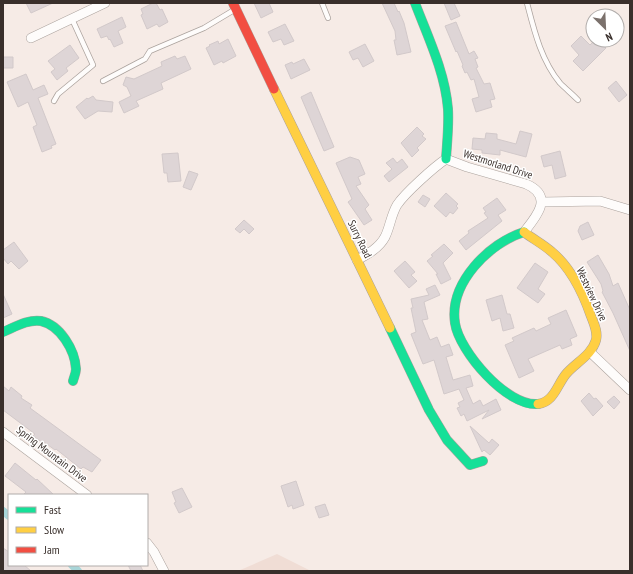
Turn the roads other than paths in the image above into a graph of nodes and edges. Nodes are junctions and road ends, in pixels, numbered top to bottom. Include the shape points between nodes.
1 (105, 3) edge
2 (322, 3) edge
3 (415, 3) edge
4 (527, 3) edge
5 (234, 6) edge
6 (72, 18) junction
7 (328, 18) dead end
8 (31, 38) dead end
9 (103, 81) dead end
10 (578, 100) dead end
11 (54, 102) dead end
12 (446, 159) junction
13 (542, 202) junction
14 (630, 210) edge
15 (524, 232) junction
16 (357, 260) junction
17 (3, 332) edge
18 (590, 352) junction
19 (74, 381) dead end
20 (630, 390) edge
21 (3, 432) edge
22 (483, 461) dead end
23 (86, 494) edge
24 (148, 544) edge
25 (164, 571) edge

1 - 6 street
2 - 7 lane
3 - 12 street, Westmorland Drive via 430,40 446,93
4 - 10 lane via 544,57 560,82
5 - 9 lane via 204,28 150,50 145,59
5 - 16 street, Surry Road
6 - 8 street
6 - 11 lane via 93,65 58,94
12 - 13 street, Westmorland Drive via 530,186 538,193
12 - 16 street via 397,205 380,243
13 - 14 street via 600,201
13 - 15 street via 539,214
15 - 18 street, Westview Drive via 552,252 564,264 577,285 597,334 596,343
15 - 18 street via 511,236 494,248 467,278 454,311 455,325 461,340 499,388 517,401 531,405 538,405 550,399 567,373
16 - 22 street, Surry Road via 429,410 447,440 470,466
17 - 19 street via 32,321 43,321 53,326 62,334 73,356 76,370
18 - 20 street
21 - 23 street, Spring Mountain Drive
24 - 25 street

